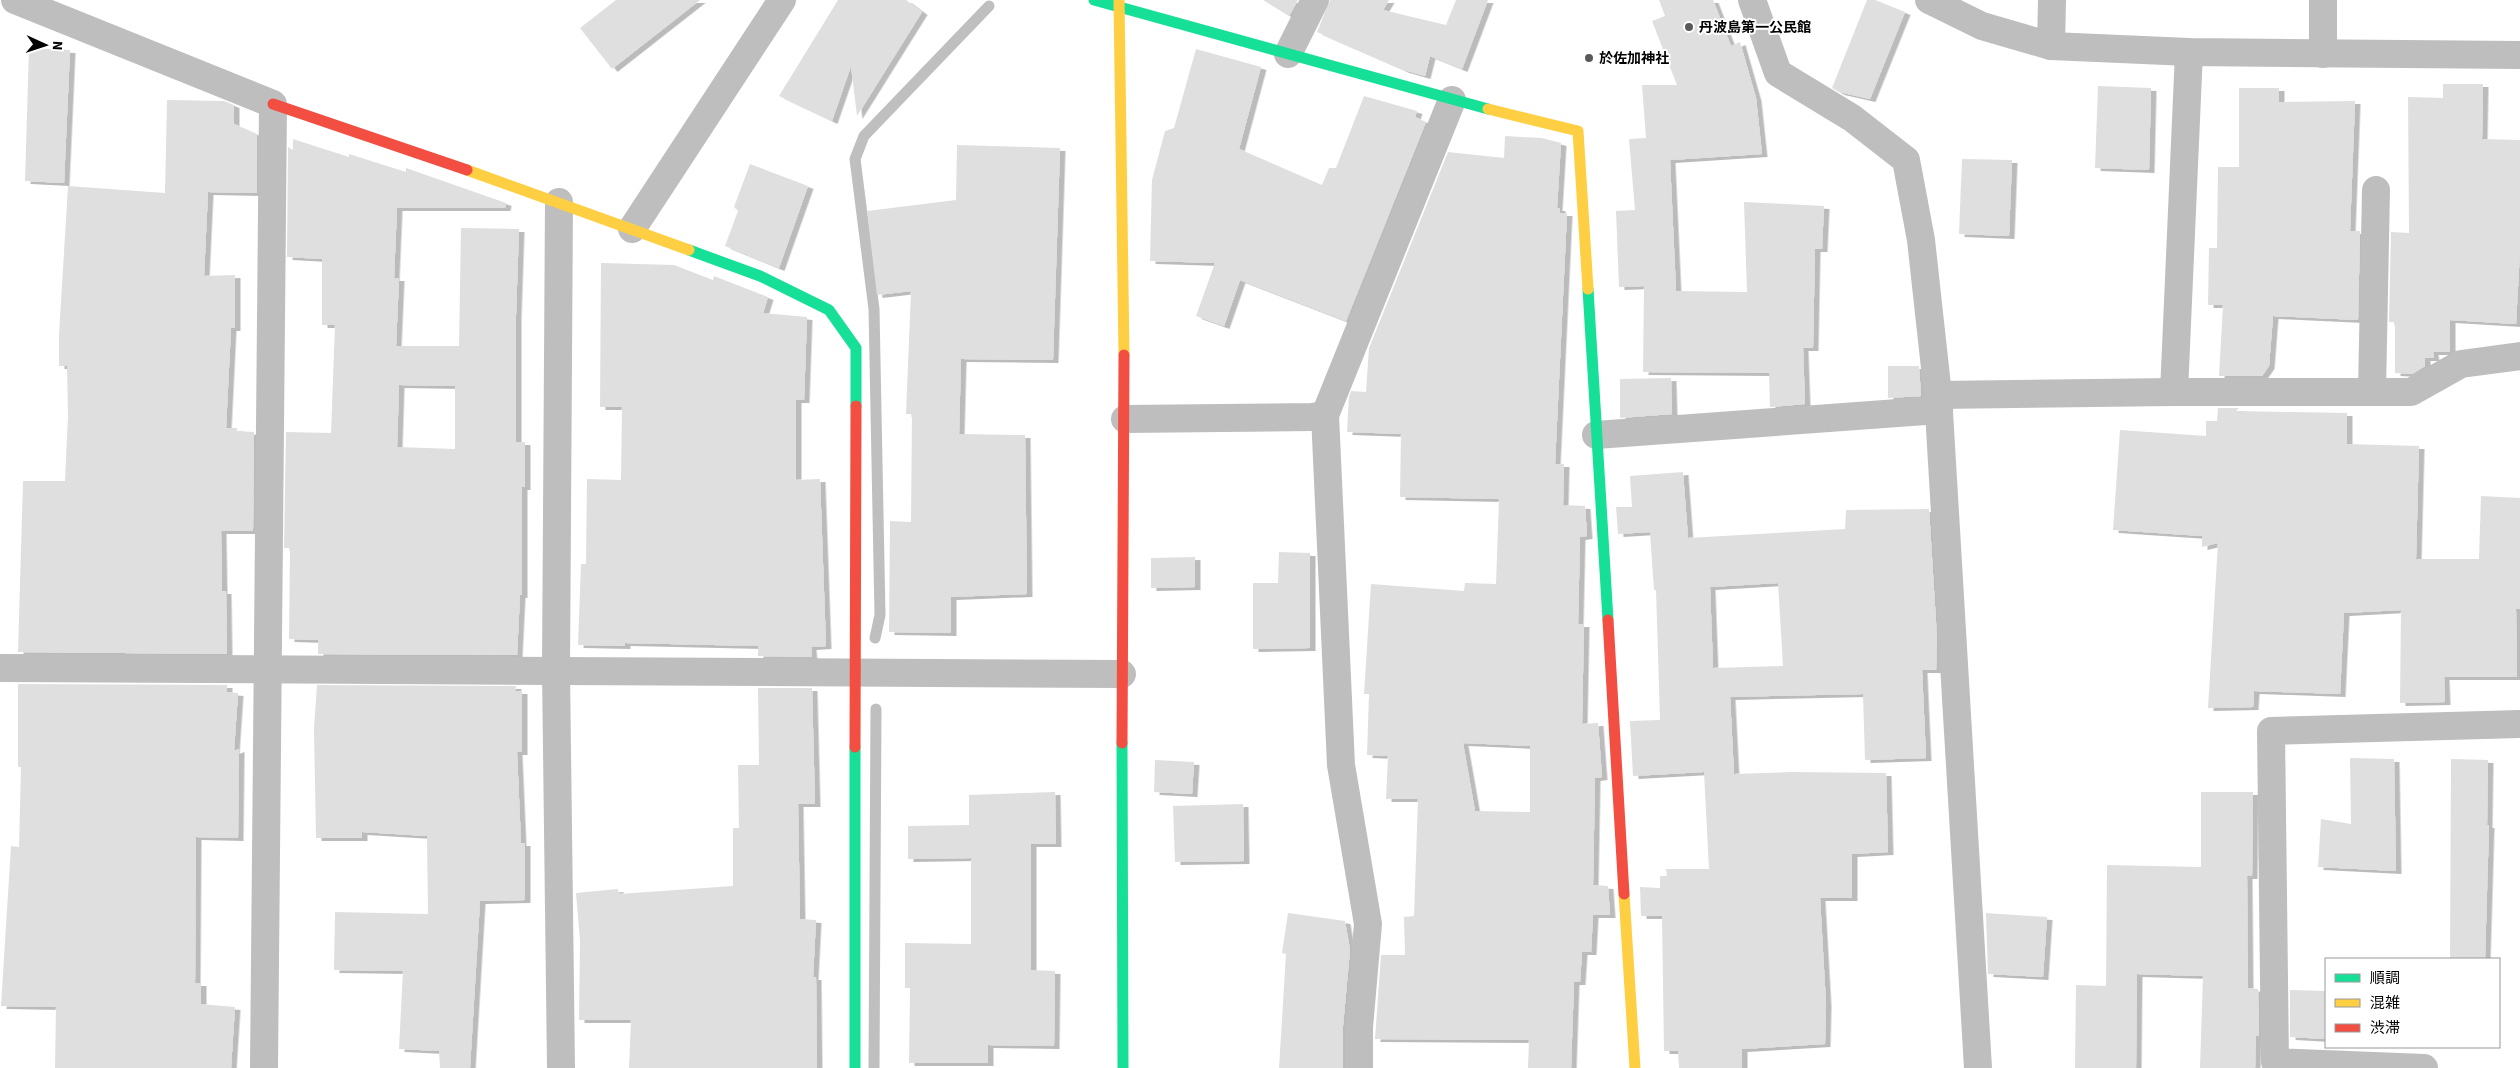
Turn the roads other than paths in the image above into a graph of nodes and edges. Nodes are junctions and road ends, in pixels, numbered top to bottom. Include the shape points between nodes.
1 (15, 0) edge
2 (782, 0) edge
3 (1094, 0) edge
4 (1315, 0) edge
5 (1752, 0) edge
6 (1929, 0) edge
7 (2052, 0) edge
8 (2323, 0) edge
9 (1119, 4) edge
10 (2051, 46) junction
11 (2189, 52) junction
12 (1288, 54) junction
13 (2323, 54) junction
14 (2520, 55) edge
15 (1452, 100) junction
16 (273, 104) junction
17 (2376, 190) dead end
18 (559, 202) junction
19 (632, 229) junction
20 (2520, 356) edge
21 (2174, 392) junction
22 (2372, 392) junction
23 (1939, 403) junction
24 (1325, 414) junction
25 (1125, 419) junction
26 (1596, 435) junction
27 (0, 668) edge
28 (267, 670) junction
29 (556, 670) junction
30 (856, 673) junction
31 (1122, 674) junction
32 (2520, 724) edge
33 (2293, 1066) edge
34 (264, 1068) edge
35 (561, 1068) edge
36 (855, 1068) edge
37 (1123, 1068) edge
38 (1359, 1068) edge
39 (1635, 1068) edge
40 (1978, 1068) edge
41 (2424, 1068) edge

1 - 16 street
2 - 19 street
3 - 9 street
4 - 12 street
5 - 23 street via 1778,73 1852,118 1906,160 1920,240
6 - 10 street via 1982,26
7 - 10 street
8 - 13 street
9 - 12 street
9 - 25 street
10 - 11 street
11 - 13 street
11 - 21 street
12 - 15 street
13 - 14 street
15 - 24 street
15 - 26 street via 1578,131
16 - 18 street
16 - 28 street
17 - 22 street
18 - 19 street
18 - 29 street
19 - 30 street via 760,276 829,310 856,348
20 - 22 street via 2461,364 2411,392
21 - 22 street
21 - 23 street
23 - 26 street
23 - 40 street
24 - 25 street via 1311,417
24 - 38 street via 1341,765 1368,924 1359,1027
25 - 31 street
26 - 39 street
27 - 28 street
28 - 29 street
28 - 34 street
29 - 30 street
29 - 35 street
30 - 31 street
30 - 36 street
31 - 37 street
32 - 33 street via 2270,730 2275,1062
33 - 41 street

